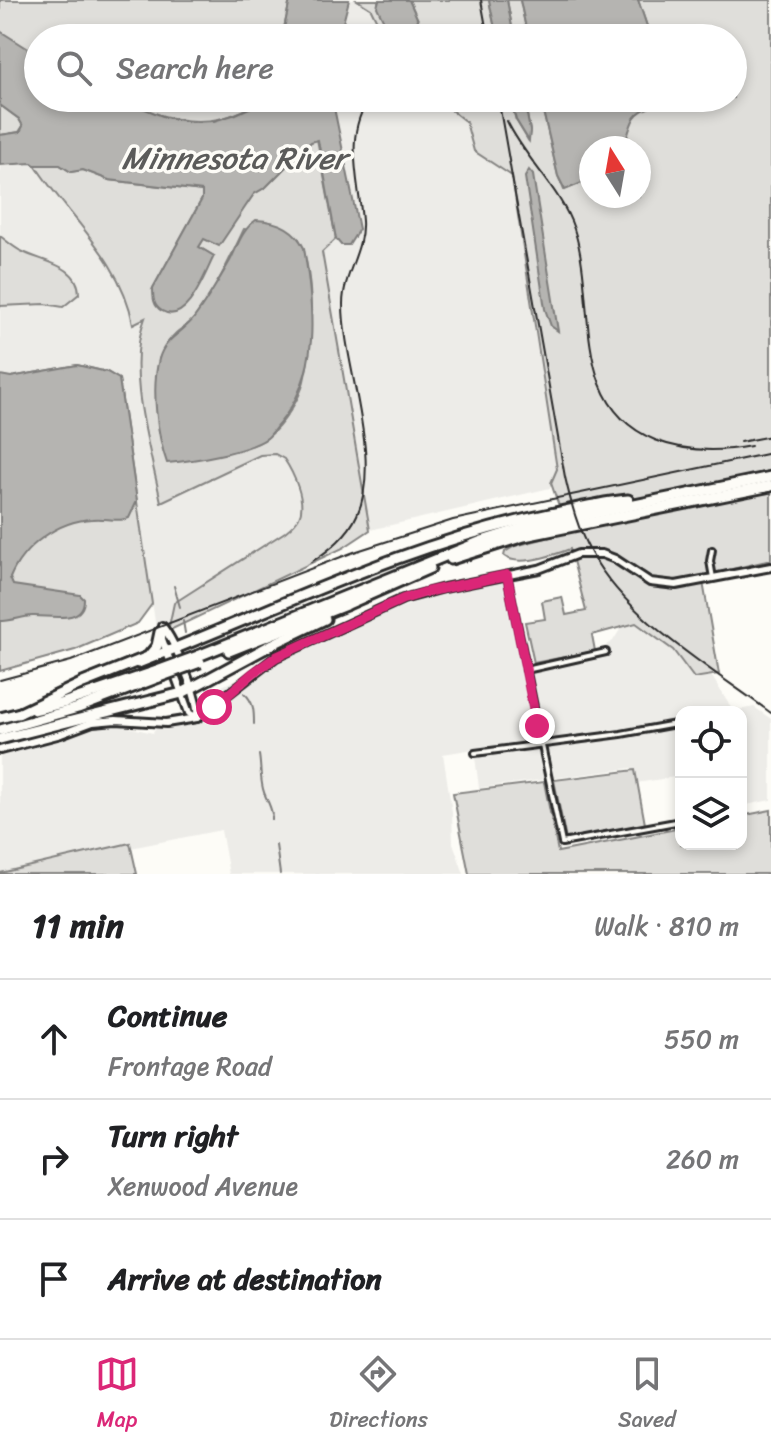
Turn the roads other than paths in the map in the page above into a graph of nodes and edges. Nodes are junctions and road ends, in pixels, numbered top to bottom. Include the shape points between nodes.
1 (771, 477) edge
2 (771, 486) edge
3 (660, 498) junction
4 (712, 550) dead end
5 (771, 567) edge
6 (507, 575) junction
7 (713, 578) junction
8 (369, 595) junction
9 (160, 632) joint
10 (171, 650) junction
11 (606, 652) dead end
12 (199, 659) junction
13 (138, 663) junction
14 (526, 670) junction
15 (158, 674) junction
16 (186, 691) junction
17 (18, 714) junction
18 (0, 718) edge
19 (197, 718) junction
20 (675, 724) edge
21 (0, 730) edge
22 (0, 739) edge
23 (541, 745) junction
24 (0, 750) edge
25 (475, 753) dead end
26 (675, 822) edge

1 - 3 highway
2 - 8 highway via 524,536
3 - 10 highway via 602,503 454,538 374,565
3 - 12 highway via 482,541
4 - 7 street
5 - 7 street
6 - 7 street via 589,553 615,559 662,585
6 - 14 street
6 - 19 street via 403,599 276,657
8 - 12 highway
8 - 16 highway
9 - 10 street via 162,626
9 - 13 highway via 153,653
10 - 13 highway
10 - 16 street
11 - 14 street
12 - 15 highway, bridge
13 - 17 highway
14 - 23 street
15 - 17 highway
15 - 21 highway via 78,708
16 - 19 street via 189,713
16 - 22 highway
17 - 18 highway
19 - 24 street via 93,722
20 - 23 street
23 - 25 street
23 - 26 street via 562,843

